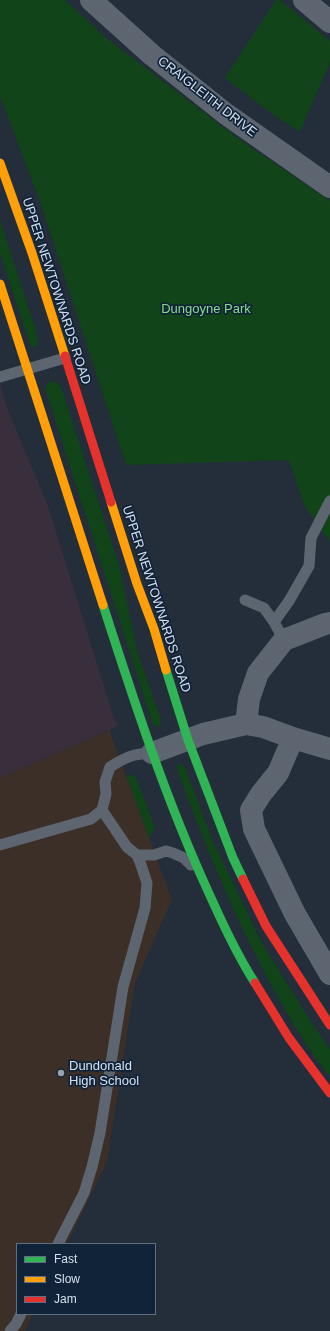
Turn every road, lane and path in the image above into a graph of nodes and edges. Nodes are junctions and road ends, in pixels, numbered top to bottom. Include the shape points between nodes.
1 (91, 0) edge
2 (0, 163) edge
3 (330, 187) edge
4 (0, 284) edge
5 (65, 358) junction
6 (28, 369) junction
7 (0, 377) edge
8 (330, 501) edge
9 (245, 600) dead end
10 (330, 623) edge
11 (279, 631) junction
12 (246, 724) junction
13 (293, 738) junction
14 (188, 740) junction
15 (330, 749) edge
16 (152, 753) junction
17 (102, 810) junction
18 (0, 845) edge
19 (137, 855) junction
20 (200, 874) junction
21 (330, 974) edge
22 (330, 1024) edge
23 (330, 1093) edge
24 (59, 1243) edge
25 (20, 1315) edge
26 (10, 1331) edge

1 - 3 street, CRAIGLEITH DRIVE via 152,55 226,114
2 - 5 highway, UPPER NEWTOWNARDS ROAD
4 - 6 highway
5 - 6 lane
5 - 14 highway, UPPER NEWTOWNARDS ROAD
6 - 7 lane
6 - 16 highway
8 - 11 lane via 311,538 309,566 289,601
9 - 11 lane via 264,608
10 - 11 street
11 - 12 street via 258,673 249,698
12 - 13 street
12 - 14 street
13 - 15 street
13 - 21 street via 278,773 251,810 254,829 295,914
14 - 16 street
14 - 22 highway, UPPER NEWTOWNARDS ROAD via 232,858 266,926
16 - 17 lane via 126,757 110,767 105,782 106,794
16 - 20 highway
17 - 18 lane via 91,819
17 - 19 lane via 127,847
19 - 20 lane via 173,853 184,858
19 - 24 lane via 147,883 145,908 123,987 101,1126 84,1194
20 - 23 highway via 235,949 270,1009
25 - 26 lane

